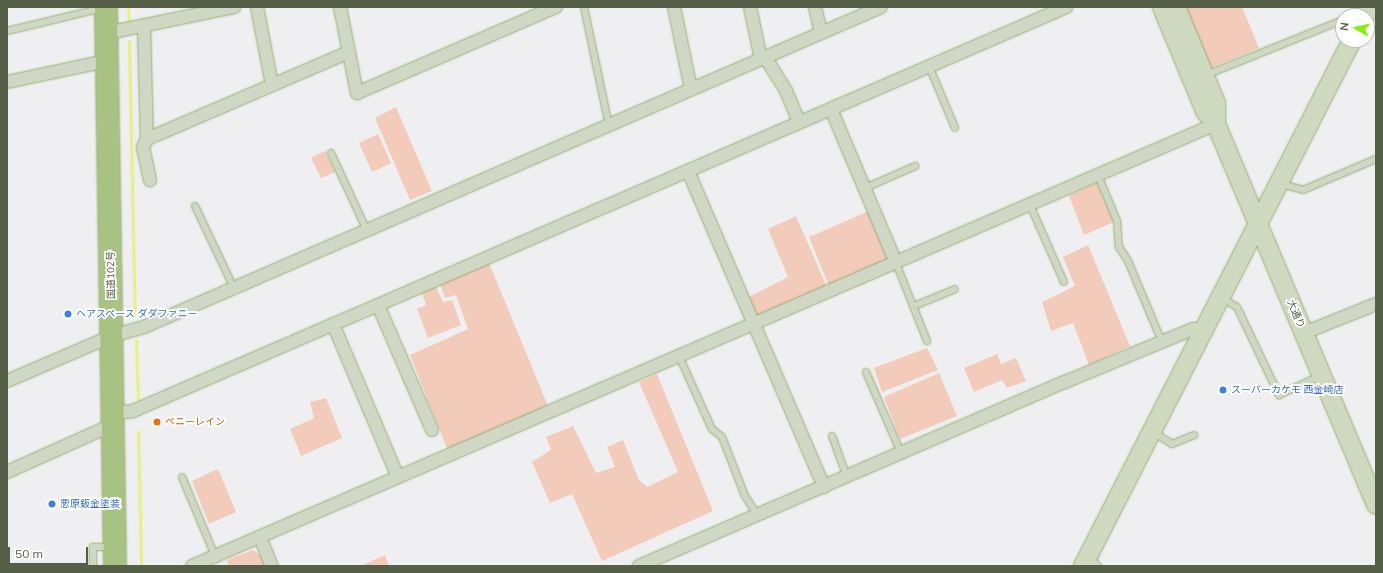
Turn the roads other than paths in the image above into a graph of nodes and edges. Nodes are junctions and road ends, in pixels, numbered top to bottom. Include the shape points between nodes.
1 (106, 7) edge
2 (234, 7) edge
3 (257, 7) edge
4 (340, 7) edge
5 (556, 7) edge
6 (584, 7) edge
7 (674, 7) edge
8 (750, 7) edge
9 (815, 7) edge
10 (881, 7) edge
11 (1066, 7) edge
12 (1162, 7) edge
13 (1176, 7) edge
14 (863, 11) edge
15 (1335, 23) edge
16 (144, 26) junction
17 (7, 31) edge
18 (107, 33) junction
19 (821, 33) junction
20 (1348, 48) edge
21 (349, 52) junction
22 (763, 58) junction
23 (107, 61) junction
24 (929, 66) junction
25 (1204, 76) junction
26 (7, 82) edge
27 (272, 85) junction
28 (691, 89) junction
29 (831, 109) junction
30 (799, 122) junction
31 (1216, 124) junction
32 (609, 126) junction
33 (955, 128) dead end
34 (147, 139) junction
35 (331, 153) dead end
36 (1376, 159) edge
37 (915, 166) dead end
38 (688, 171) junction
39 (1098, 175) junction
40 (150, 180) dead end
41 (1278, 183) junction
42 (865, 188) junction
43 (1030, 205) junction
44 (195, 206) dead end
45 (1257, 224) junction
46 (367, 231) junction
47 (896, 263) junction
48 (1064, 282) dead end
49 (234, 288) junction
50 (955, 289) dead end
51 (1220, 297) junction
52 (1376, 304) edge
53 (378, 305) junction
54 (914, 306) junction
55 (333, 324) junction
56 (753, 325) junction
57 (1204, 329) junction
58 (1304, 333) junction
59 (112, 336) junction
60 (927, 341) dead end
61 (1163, 344) junction
62 (679, 356) junction
63 (866, 372) dead end
64 (1322, 375) junction
65 (7, 380) edge
66 (112, 419) junction
67 (432, 430) dead end
68 (1152, 431) junction
69 (1194, 435) dead end
70 (832, 436) dead end
71 (901, 453) junction
72 (7, 472) edge
73 (847, 476) junction
74 (182, 477) dead end
75 (398, 477) junction
76 (824, 487) junction
77 (1376, 504) edge
78 (758, 516) junction
79 (260, 537) junction
80 (215, 556) junction
81 (115, 557) edge
82 (1090, 563) edge
83 (197, 565) edge
84 (93, 566) edge
85 (272, 566) edge
86 (639, 566) edge

1 - 17 lane
1 - 18 highway, 国道102号
2 - 16 street
3 - 27 street
4 - 21 street
5 - 21 street via 357,93
6 - 32 lane
7 - 28 street
8 - 22 street
9 - 19 street
10 - 14 street
11 - 24 street
12 - 31 street, 大通り via 1205,111
13 - 25 street, 大通り
14 - 19 street
15 - 25 lane
16 - 18 street
16 - 34 street
18 - 23 highway, 国道102号
19 - 22 street
20 - 41 street
21 - 27 street
22 - 28 street
22 - 30 street via 786,91
23 - 26 street
23 - 59 highway, 国道102号
24 - 29 street
24 - 33 lane
25 - 31 street, 大通り via 1216,103
27 - 34 street
28 - 32 street
29 - 30 street
29 - 42 street
30 - 38 street
31 - 39 street
31 - 45 street, 大通り
32 - 46 street
34 - 40 street via 142,147
35 - 46 lane
36 - 41 lane via 1303,190
37 - 42 lane
38 - 53 street
38 - 56 street
39 - 43 street
39 - 61 lane via 1117,221 1119,247 1128,261
41 - 45 street
42 - 47 street
43 - 47 street
43 - 48 lane
44 - 49 lane
45 - 51 street
45 - 58 street, 大通り
46 - 49 street
47 - 54 lane
47 - 56 street
49 - 59 street via 144,327
50 - 54 lane
51 - 57 street
51 - 64 lane via 1237,307 1279,395
52 - 58 street
53 - 55 street
53 - 67 street
54 - 60 lane
55 - 66 street
55 - 75 street
56 - 62 street
56 - 76 street
57 - 61 street via 1193,329
57 - 68 street
58 - 64 street, 大通り
59 - 65 street
59 - 66 highway, 国道102号
61 - 71 street via 1065,382
62 - 75 street
62 - 78 lane via 712,429 722,438 745,496
63 - 71 lane
64 - 77 street, 大通り
66 - 72 street
66 - 81 highway, 国道102号
68 - 69 lane via 1172,444
68 - 82 street
70 - 73 lane
71 - 73 street
73 - 76 street
74 - 80 lane
75 - 79 street
76 - 78 street
78 - 86 street
79 - 80 street
79 - 85 street
80 - 83 street
81 - 84 lane via 93,547

